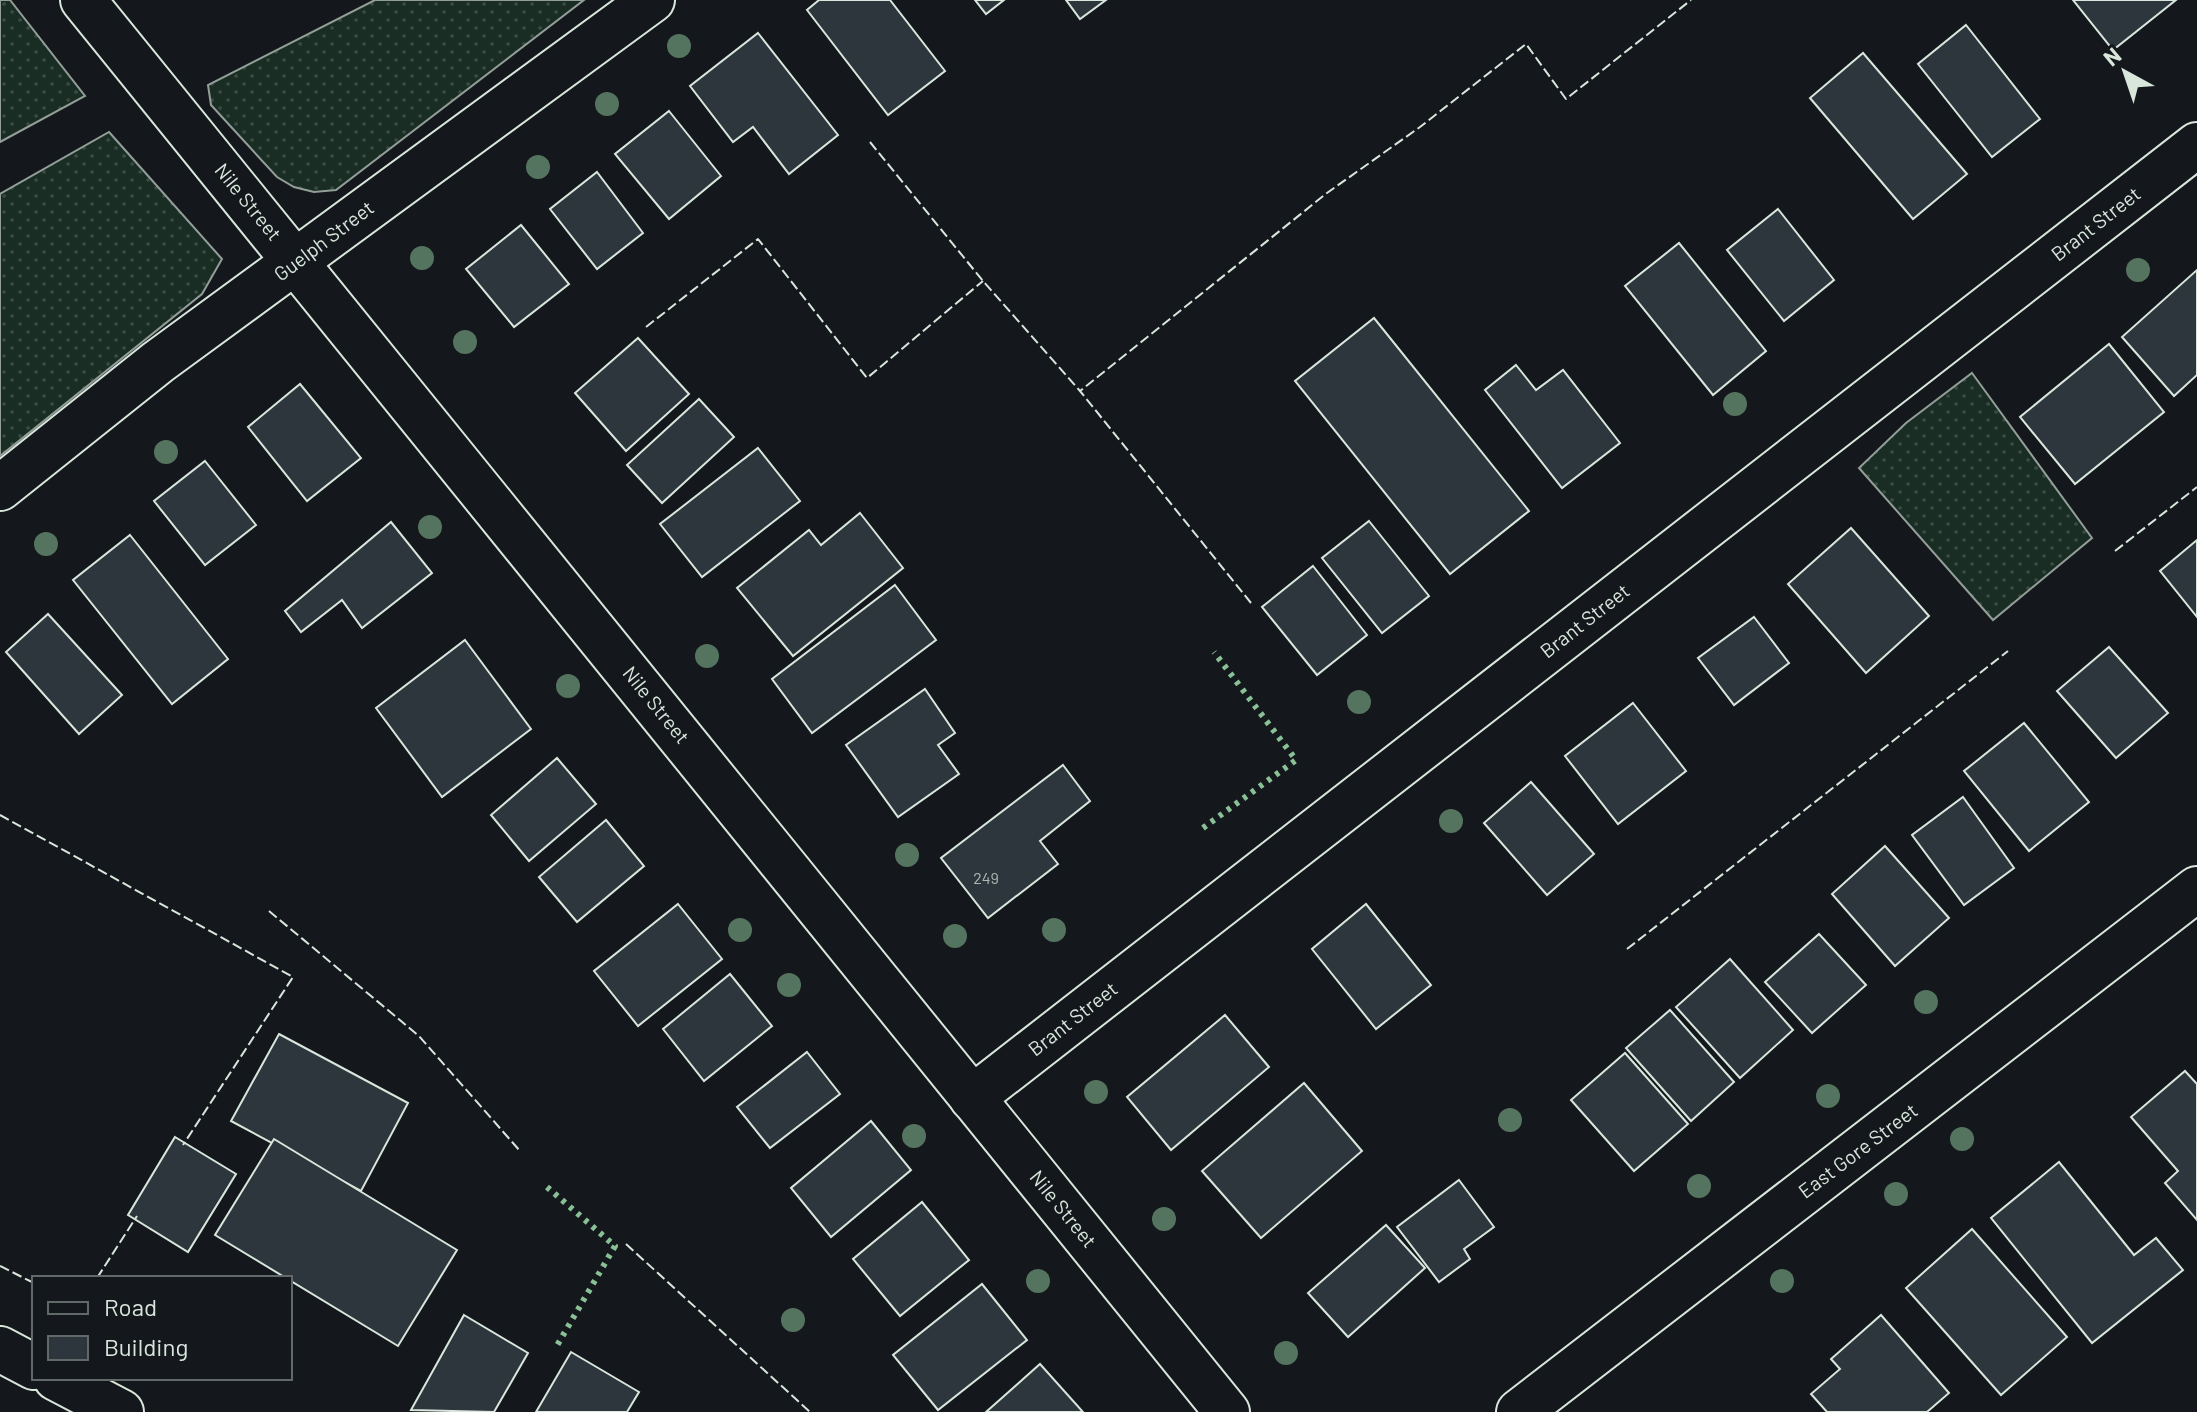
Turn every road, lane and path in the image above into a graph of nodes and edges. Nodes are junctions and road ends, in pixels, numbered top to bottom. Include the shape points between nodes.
1 (83, 0) edge
2 (652, 0) edge
3 (2197, 145) edge
4 (297, 261) junction
5 (0, 488) edge
6 (2197, 889) edge
7 (972, 1098) junction
8 (60, 1380) edge
9 (121, 1412) edge
10 (1227, 1412) edge
11 (1519, 1412) edge

1 - 4 street, Nile Street
2 - 4 street, Guelph Street
3 - 7 street, Brant Street
4 - 5 street, Guelph Street via 158,362
4 - 7 street, Nile Street
6 - 11 street, East Gore Street
7 - 10 street, Nile Street
8 - 9 street

